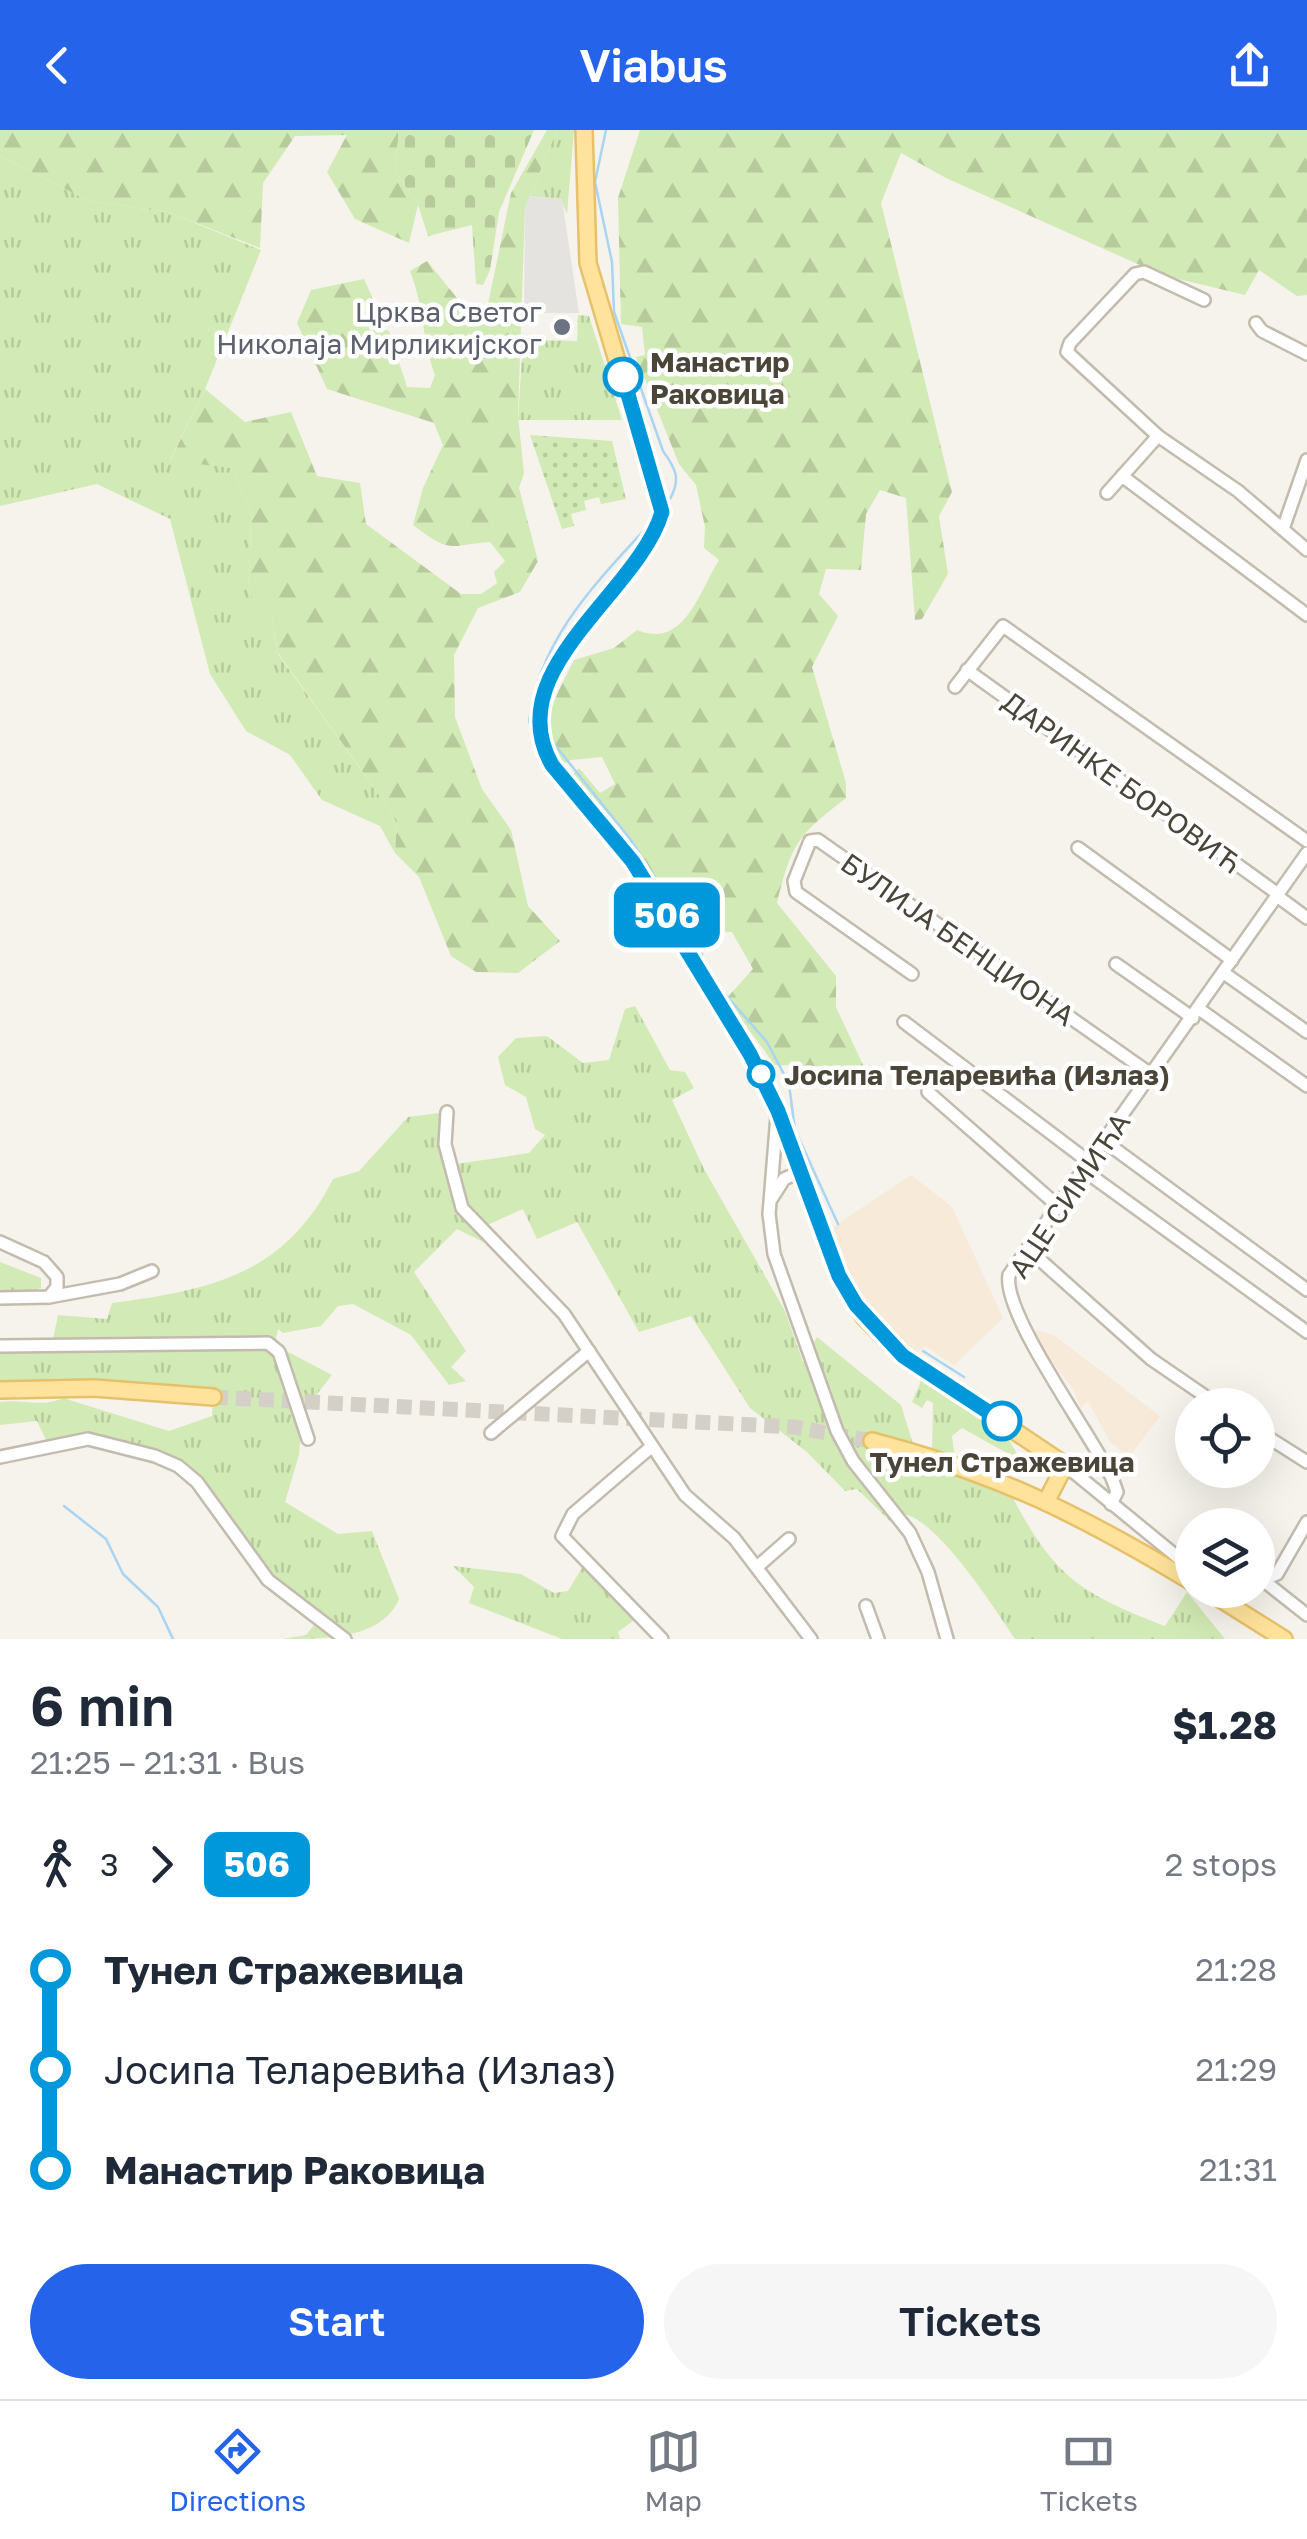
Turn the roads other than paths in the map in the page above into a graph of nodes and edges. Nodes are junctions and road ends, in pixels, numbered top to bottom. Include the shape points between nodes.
1 (584, 130) edge
2 (1204, 300) dead end
3 (1256, 323) dead end
4 (1307, 354) edge
5 (1158, 436) junction
6 (1307, 460) edge
7 (1122, 476) junction
8 (1107, 494) dead end
9 (1283, 529) junction
10 (1307, 550) edge
11 (1307, 615) edge
12 (968, 670) junction
13 (955, 687) dead end
14 (1307, 840) edge
15 (1078, 848) dead end
16 (1307, 853) edge
17 (1277, 895) junction
18 (1307, 918) edge
19 (1232, 960) junction
20 (1116, 964) dead end
21 (1224, 972) junction
22 (912, 974) dead end
23 (1196, 1013) junction
24 (904, 1022) dead end
25 (1307, 1032) edge
26 (1152, 1074) junction
27 (1307, 1086) edge
28 (928, 1092) dead end
29 (778, 1111) junction
30 (447, 1112) dead end
31 (1104, 1140) junction
32 (1086, 1166) junction
33 (798, 1169) junction
34 (772, 1176) junction
35 (770, 1202) junction
36 (1059, 1207) junction
37 (0, 1242) edge
38 (1029, 1250) junction
39 (152, 1272) dead end
40 (1307, 1290) edge
41 (48, 1297) junction
42 (0, 1298) edge
43 (1307, 1332) edge
44 (0, 1346) edge
45 (590, 1351) junction
46 (1193, 1388) edge
47 (0, 1390) edge
48 (213, 1397) tunnel mouth
49 (491, 1432) dead end
50 (308, 1439) dead end
51 (872, 1441) tunnel mouth
52 (1275, 1442) edge
53 (651, 1447) junction
54 (0, 1457) edge
55 (1307, 1462) edge
56 (1065, 1466) junction
57 (1047, 1500) junction
58 (1111, 1504) junction
59 (1307, 1522) edge
60 (790, 1539) dead end
61 (1175, 1555) edge
62 (757, 1567) junction
63 (1275, 1571) edge
64 (1175, 1572) edge
65 (1275, 1592) edge
66 (866, 1606) dead end
67 (1235, 1608) edge
68 (1307, 1616) edge
69 (345, 1639) edge
70 (662, 1639) edge
71 (811, 1639) edge
72 (878, 1639) edge
73 (947, 1639) edge
74 (1284, 1639) edge

1 - 29 main road via 588,263 662,512 645,548 552,673 540,714 542,747 645,880
2 - 5 street via 1144,272 1135,274 1068,347
3 - 4 street
5 - 7 street
5 - 9 street
6 - 9 street
7 - 8 street
7 - 11 street
9 - 10 street
12 - 13 street
12 - 14 street via 1004,626
12 - 17 street, ДАРИНКЕ БОРОВИЋ
15 - 19 street
16 - 17 street, АЦЕ СИМИЋА
17 - 18 street, ДАРИНКЕ БОРОВИЋ
17 - 19 street, АЦЕ СИМИЋА
19 - 21 street, АЦЕ СИМИЋА
20 - 23 street
21 - 23 street, АЦЕ СИМИЋА
21 - 25 street
22 - 26 street, БУЛИЈА БЕНЦИОНА via 796,892 794,881 814,840
23 - 26 street, АЦЕ СИМИЋА
23 - 27 street
24 - 32 street
26 - 31 street, АЦЕ СИМИЋА
28 - 36 street
29 - 33 main road
29 - 34 street
30 - 45 street via 445,1144 459,1204 564,1314
31 - 32 street, АЦЕ СИМИЋА
31 - 40 street
32 - 36 street, АЦЕ СИМИЋА
32 - 43 street
33 - 34 street via 786,1165
33 - 35 street
33 - 56 main road via 839,1276 878,1333
34 - 35 street
35 - 73 street via 774,1254 826,1404 853,1462 915,1544
36 - 38 street, АЦЕ СИМИЋА
37 - 41 street via 55,1271 57,1287
38 - 46 street via 1151,1360
38 - 58 street, АЦЕ СИМИЋА via 1010,1275 1009,1291 1107,1466 1116,1492
39 - 41 street
41 - 42 street
44 - 50 street via 268,1343 277,1348
45 - 49 street
45 - 53 street
47 - 48 main road via 94,1388
51 - 57 main road via 956,1463
52 - 55 street
53 - 62 street via 688,1499
53 - 70 street via 573,1514 562,1536
54 - 69 street via 88,1439 178,1466 268,1580
56 - 57 main road
56 - 58 street
57 - 64 main road
58 - 61 street
59 - 63 street
60 - 62 street
62 - 71 street
65 - 68 street
66 - 72 street
67 - 74 main road

